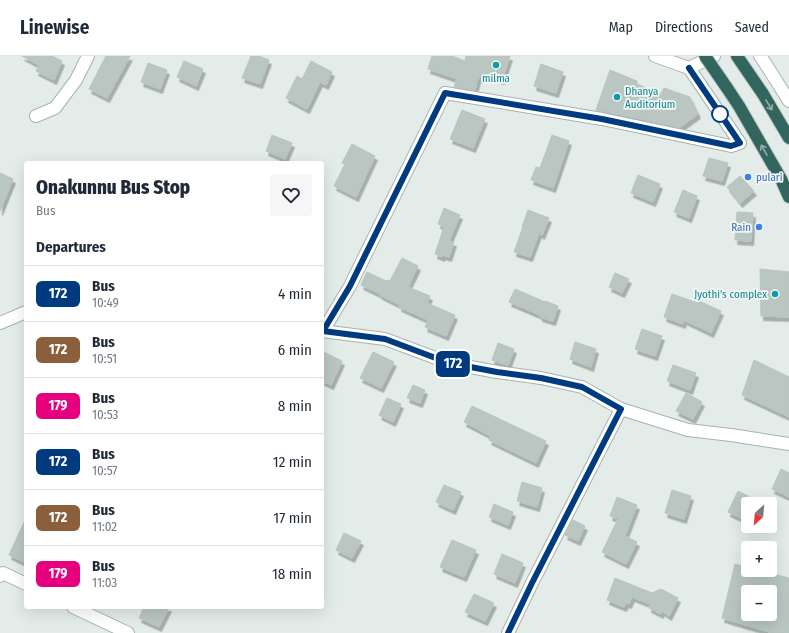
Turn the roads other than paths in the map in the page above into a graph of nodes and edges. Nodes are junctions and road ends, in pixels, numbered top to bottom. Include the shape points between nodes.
1 (88, 56) edge
2 (655, 56) edge
3 (705, 56) edge
4 (714, 56) edge
5 (737, 56) edge
6 (760, 56) edge
7 (689, 68) junction
8 (789, 102) edge
9 (36, 116) dead end
10 (789, 138) edge
11 (789, 197) edge
12 (24, 313) edge
13 (0, 323) edge
14 (324, 328) edge
15 (324, 331) edge
16 (621, 409) junction
17 (789, 444) edge
18 (1, 574) edge
19 (24, 583) edge
20 (77, 609) edge
21 (128, 633) edge
22 (508, 633) edge

1 - 9 street via 76,80 55,108
2 - 7 street
11 -> 3 highway, bridge via 739,106
4 - 7 street
5 -> 10 highway
6 - 8 street
7 - 14 street via 740,143 731,146 602,119 445,93 350,286
12 - 13 street
15 - 16 street via 385,339 449,363 582,387
16 - 17 street via 688,430
16 - 22 street
18 - 19 street
20 - 21 street

